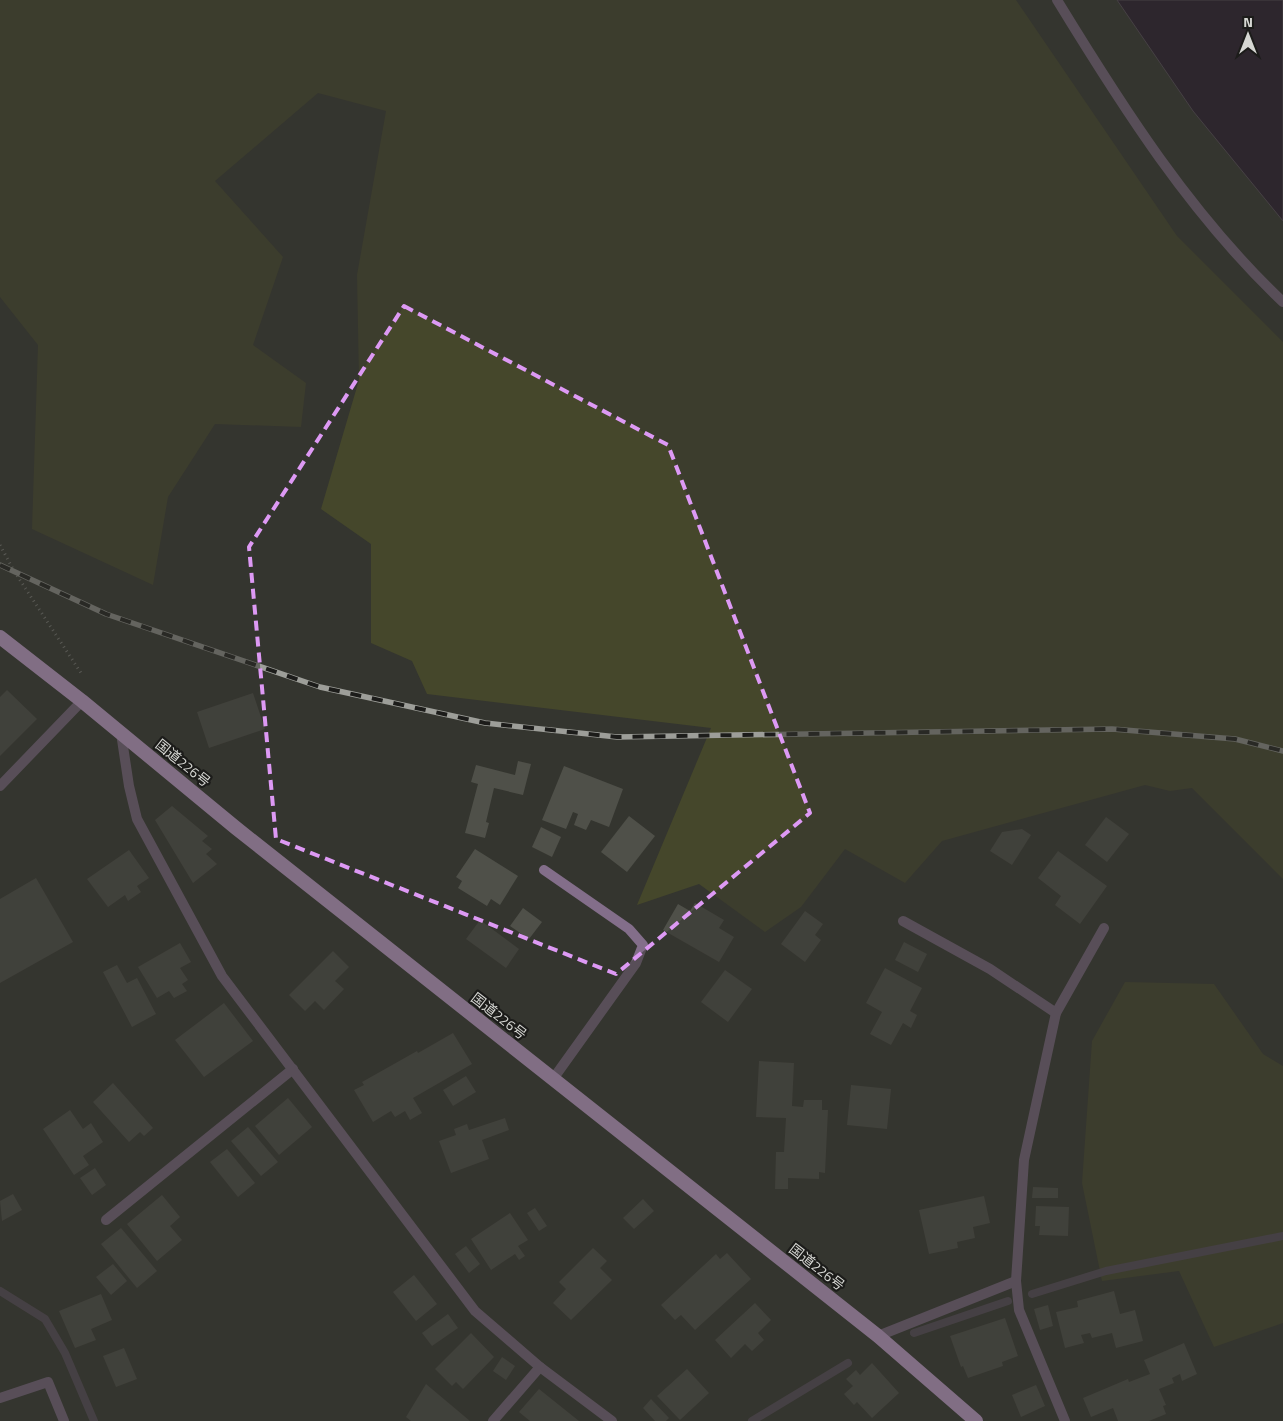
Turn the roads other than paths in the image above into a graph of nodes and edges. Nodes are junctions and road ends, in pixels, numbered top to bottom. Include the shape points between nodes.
1 (1057, 0) edge
2 (1283, 302) edge
3 (0, 637) edge
4 (82, 701) junction
5 (121, 733) junction
6 (0, 786) edge
7 (544, 870) dead end
8 (903, 921) dead end
9 (1104, 928) dead end
10 (1056, 1013) junction
11 (293, 1069) junction
12 (553, 1079) junction
13 (106, 1220) dead end
14 (1016, 1281) junction
15 (878, 1336) junction
16 (540, 1367) junction
17 (0, 1398) edge
18 (64, 1421) edge
19 (493, 1421) edge
20 (612, 1421) edge
21 (976, 1421) edge
22 (1065, 1421) edge

1 - 2 street via 1159,158 1206,220
3 - 4 highway, 国道226号
4 - 5 highway, 国道226号
4 - 6 street
5 - 11 street via 137,819 222,976
5 - 12 highway, 国道226号
7 - 12 street via 629,929 643,945 636,963
8 - 10 street via 990,969
9 - 10 street
10 - 14 street via 1024,1160
11 - 13 street
11 - 16 street via 475,1311
12 - 15 highway, 国道226号
14 - 15 street
14 - 22 street via 1020,1310
15 - 21 highway, 国道226号
16 - 19 street
16 - 20 street
17 - 18 street via 48,1382

